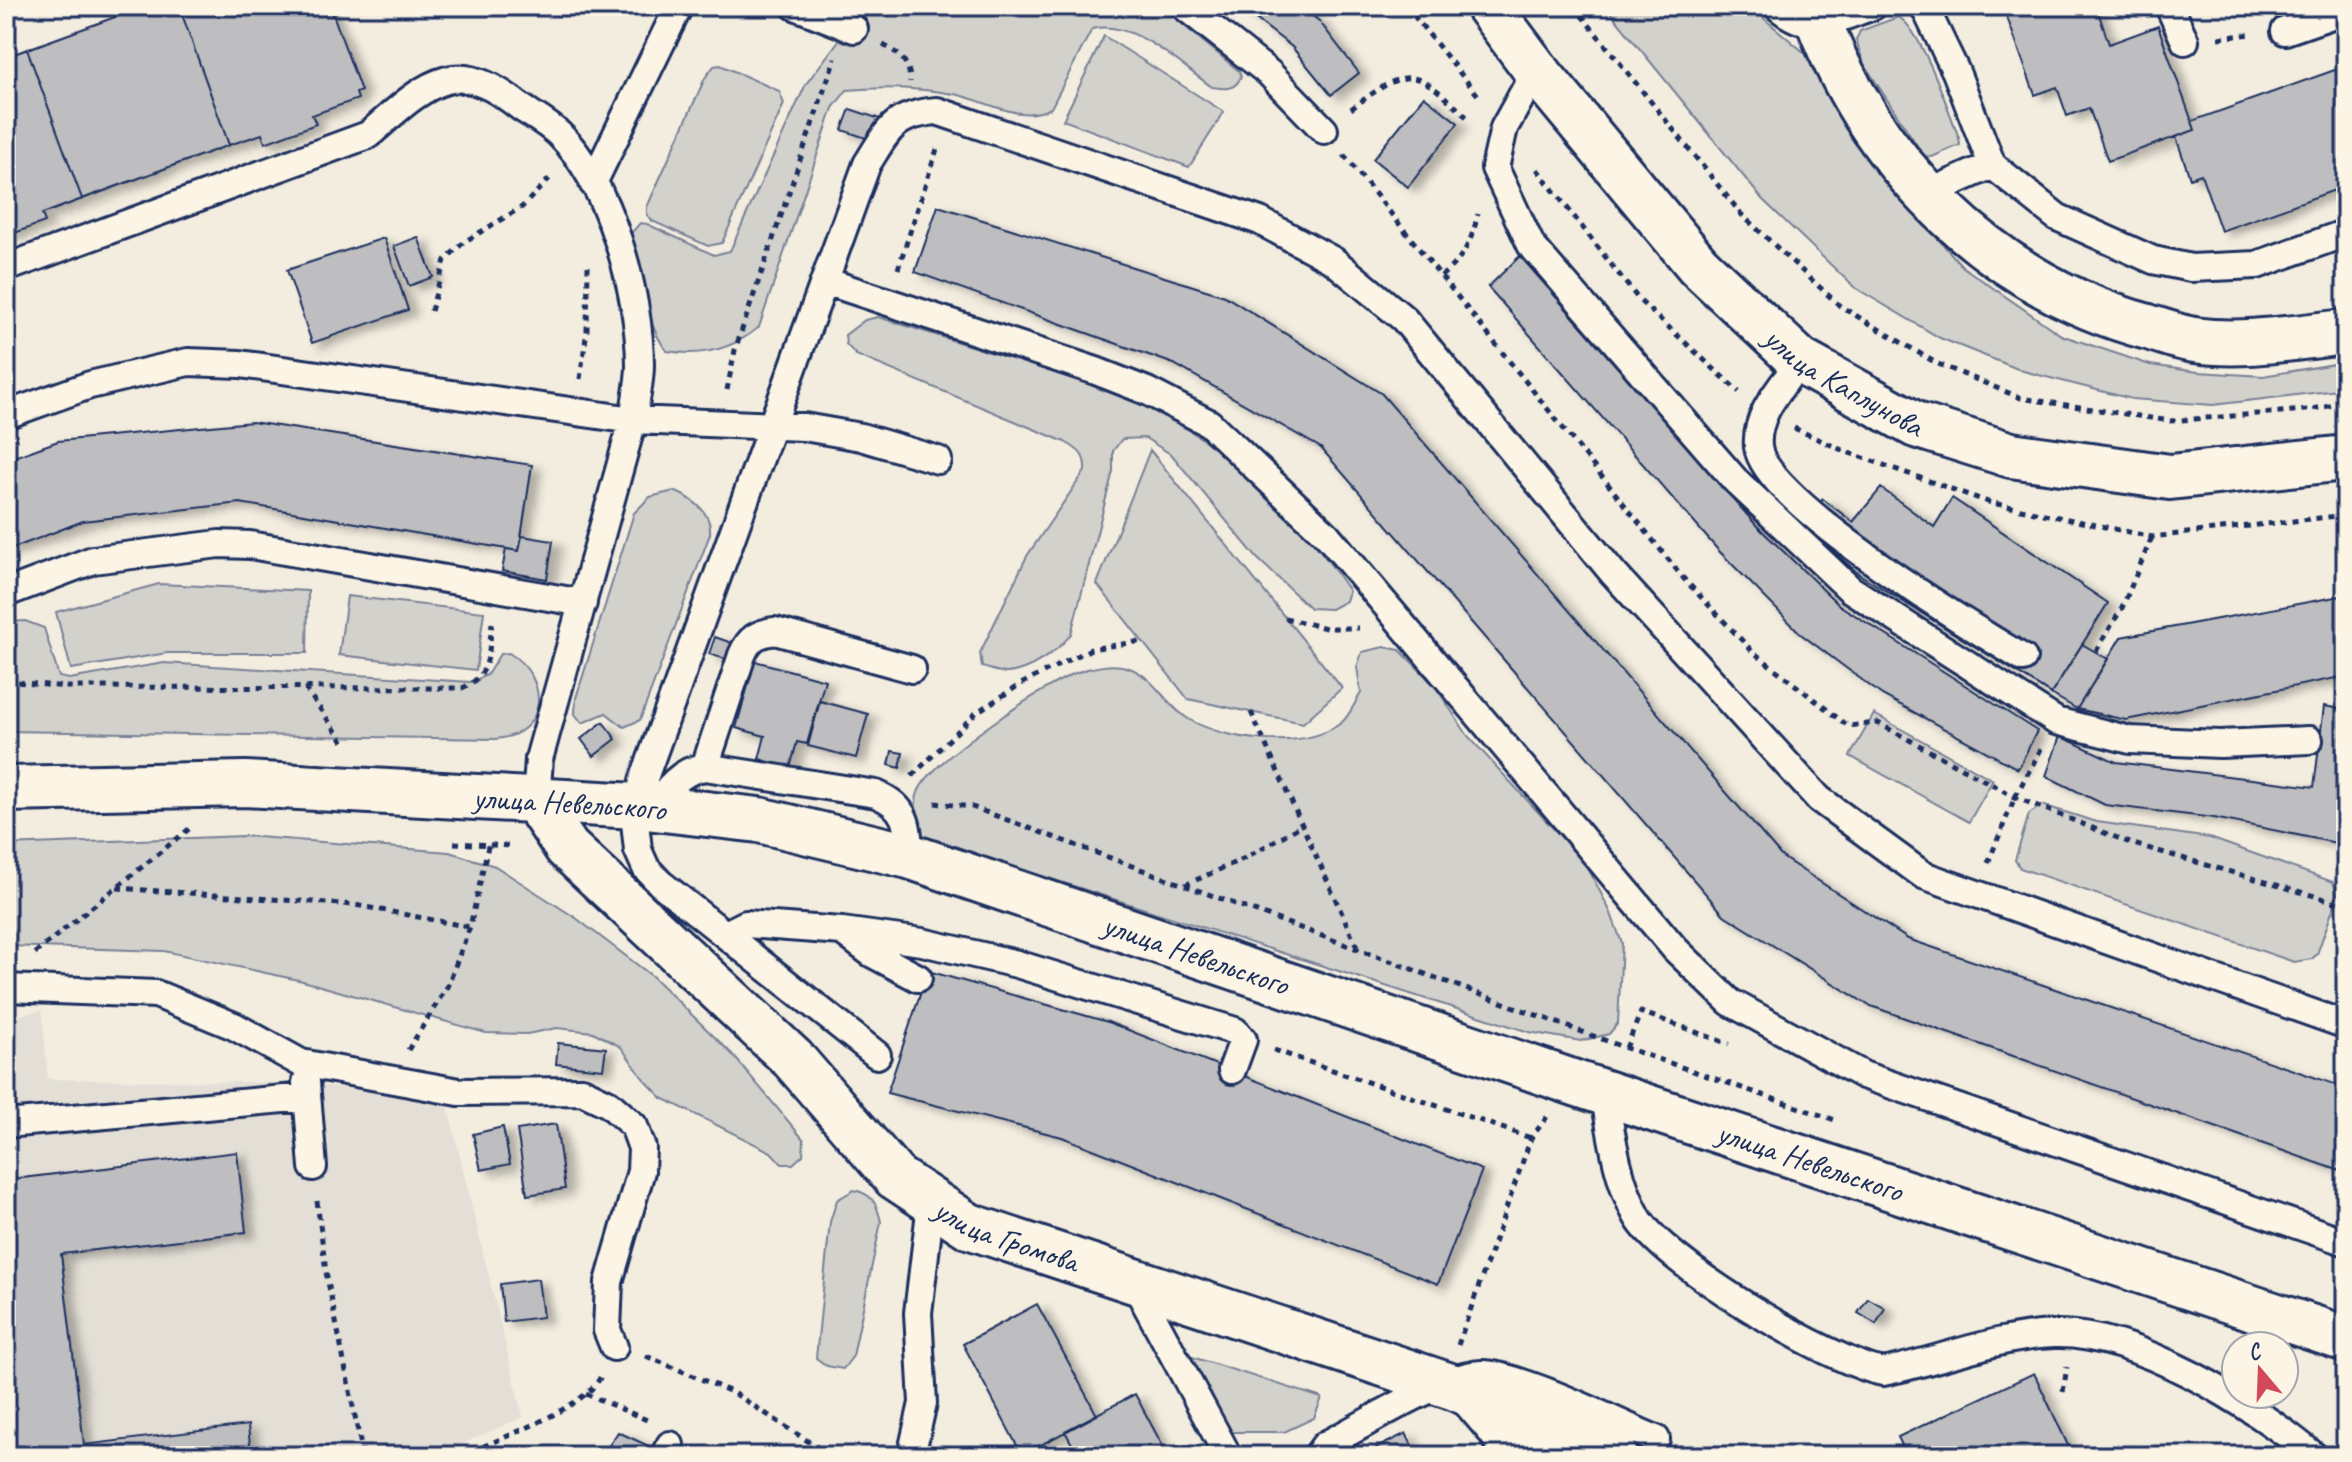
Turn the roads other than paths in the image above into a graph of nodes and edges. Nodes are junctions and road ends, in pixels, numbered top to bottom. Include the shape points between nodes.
1 (679, 6) edge
2 (795, 6) edge
3 (1184, 6) edge
4 (1488, 6) edge
5 (1777, 6) edge
6 (1873, 6) edge
7 (1924, 6) edge
8 (2169, 6) edge
9 (2346, 10) edge
10 (1816, 15) edge
11 (850, 28) road end
12 (2285, 31) road end
13 (2185, 41) road end
14 (1536, 70) junction
15 (1324, 130) road end
16 (1992, 165) junction
17 (593, 183) junction
18 (1926, 194) junction
19 (2346, 233) edge
20 (6, 268) edge
21 (825, 281) junction
22 (2346, 332) edge
23 (1800, 361) junction
24 (6, 415) edge
25 (633, 420) junction
26 (774, 423) junction
27 (2346, 458) edge
28 (938, 460) dead end
29 (6, 593) edge
30 (583, 603) junction
31 (2023, 658) dead end
32 (912, 669) dead end
33 (2309, 740) dead end
34 (705, 767) junction
35 (6, 789) edge
36 (536, 802) junction
37 (646, 807) junction
38 (909, 856) junction
39 (842, 931) junction
40 (726, 934) junction
41 (918, 978) dead end
42 (6, 988) edge
43 (2346, 1025) edge
44 (877, 1055) dead end
45 (301, 1063) junction
46 (1232, 1070) dead end
47 (1591, 1088) junction
48 (306, 1097) junction
49 (6, 1124) edge
50 (313, 1167) dead end
51 (931, 1203) junction
52 (2346, 1242) edge
53 (1134, 1282) junction
54 (2346, 1339) edge
55 (614, 1347) road end
56 (1449, 1385) junction
57 (1656, 1439) dead end
58 (1499, 1445) edge
59 (911, 1456) edge
60 (1228, 1456) edge
61 (1317, 1456) edge
62 (1530, 1456) edge
63 (1615, 1456) edge
64 (2314, 1456) edge

1 - 17 lane
2 - 11 lane
3 - 15 lane via 1269,73
4 - 14 street, улица Каплунова
5 - 10 lane via 1789,17
6 - 10 lane
7 - 16 lane
8 - 13 lane
9 - 12 lane
10 - 18 street via 1843,77 1889,154
14 - 23 street, улица Каплунова via 1698,265
14 - 33 lane via 1501,137 1495,168 1531,245 1735,480 1850,589 2056,721 2142,741
16 - 18 lane
16 - 19 lane via 2057,217 2141,255 2191,268 2257,265
17 - 20 lane via 558,134 501,92 464,78 446,80 413,97 368,135
17 - 25 lane via 636,310 640,367
18 - 22 street via 1989,253 2051,291 2112,318 2195,340 2255,342
21 - 26 lane
21 - 43 lane via 867,164 890,128 910,114 937,111 1260,221 1334,261 1404,319 1613,573 1819,799 1923,875
21 - 52 lane via 1096,371 1209,423 1327,535 1675,949 1730,1002 1863,1075
23 - 27 street, улица Каплунова via 1916,425 2011,455 2170,477
23 - 31 lane via 1762,414 1758,448 1770,470 1865,557
24 - 25 lane via 90,385 188,362 240,364
25 - 26 lane
25 - 30 lane
26 - 28 lane via 861,437
26 - 37 lane via 654,742
29 - 30 lane via 93,560 219,544
30 - 36 lane via 539,759
32 - 34 lane via 775,631 759,633 742,655
34 - 37 lane via 683,775
34 - 38 lane via 894,803 908,821
35 - 36 street, улица Невельского via 245,784
36 - 37 street, улица Невельского
36 - 51 street, улица Громова via 567,848 793,1059 895,1177
37 - 38 street, улица Невельского via 759,820
37 - 40 lane via 636,836 646,868
38 - 47 street, улица Невельского
39 - 40 lane via 746,924
39 - 41 lane
39 - 46 lane via 922,942 1017,964 1235,1031 1243,1040
40 - 44 lane
42 - 45 lane via 156,994 234,1026
45 - 48 lane
45 - 55 lane via 459,1092 582,1091 609,1104 634,1126 642,1148 641,1171 609,1282 607,1330
47 - 54 street, улица Невельского
47 - 64 lane via 1638,1219 1667,1252 1794,1333 1862,1368 1883,1372 2021,1338 2105,1338 2198,1379 2273,1421
48 - 49 lane
48 - 50 lane
51 - 53 street, улица Громова via 969,1226
51 - 59 lane via 918,1313 923,1403
53 - 56 street, улица Громова
53 - 60 lane
56 - 57 lane via 1484,1374 1539,1390
56 - 58 lane
56 - 61 lane via 1325,1445
56 - 63 street, улица Громова
58 - 62 lane

